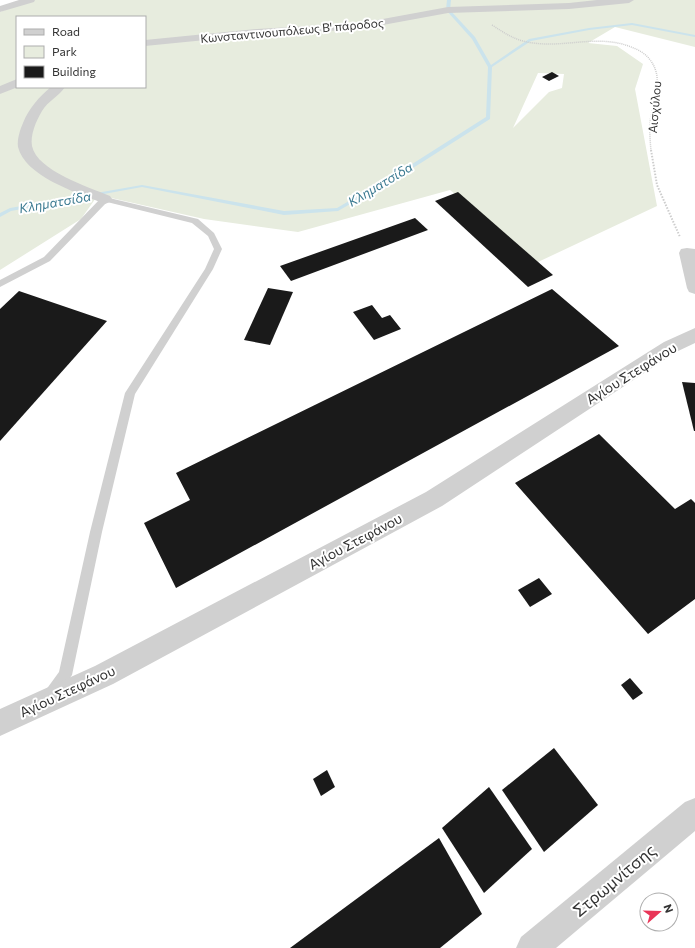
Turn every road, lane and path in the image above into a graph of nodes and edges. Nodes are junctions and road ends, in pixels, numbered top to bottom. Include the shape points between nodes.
1 (30, 0) edge
2 (629, 0) edge
3 (0, 9) edge
4 (466, 9) junction
5 (147, 49) edge
6 (16, 83) edge
7 (58, 88) edge
8 (0, 90) edge
9 (104, 199) junction
10 (691, 254) edge
11 (0, 284) edge
12 (695, 288) edge
13 (695, 335) edge
14 (43, 702) junction
15 (0, 723) edge
16 (695, 812) edge
17 (532, 948) edge

1 - 3 street
2 - 4 street, Κωνσταντινουπόλεως Β' πάροδος via 569,6
4 - 5 street, Κωνσταντινουπόλεως Β' πάροδος via 361,26 257,32 158,42 156,49
4 - 10 path, Αισχύλου via 518,41 541,45 599,40 622,43 642,52 655,64 658,81 650,124 655,179
6 - 8 street
7 - 9 street via 47,96 33,114 25,135 26,149 35,164 62,181
9 - 11 lane via 47,259
9 - 14 lane via 195,221 211,235 218,249 209,269 130,393 65,675
10 - 12 street
13 - 14 street, Αγίου Στεφάνου via 670,347 434,499 104,675
14 - 15 street, Αγίου Στεφάνου
16 - 17 street, Στρωμνίτσης

